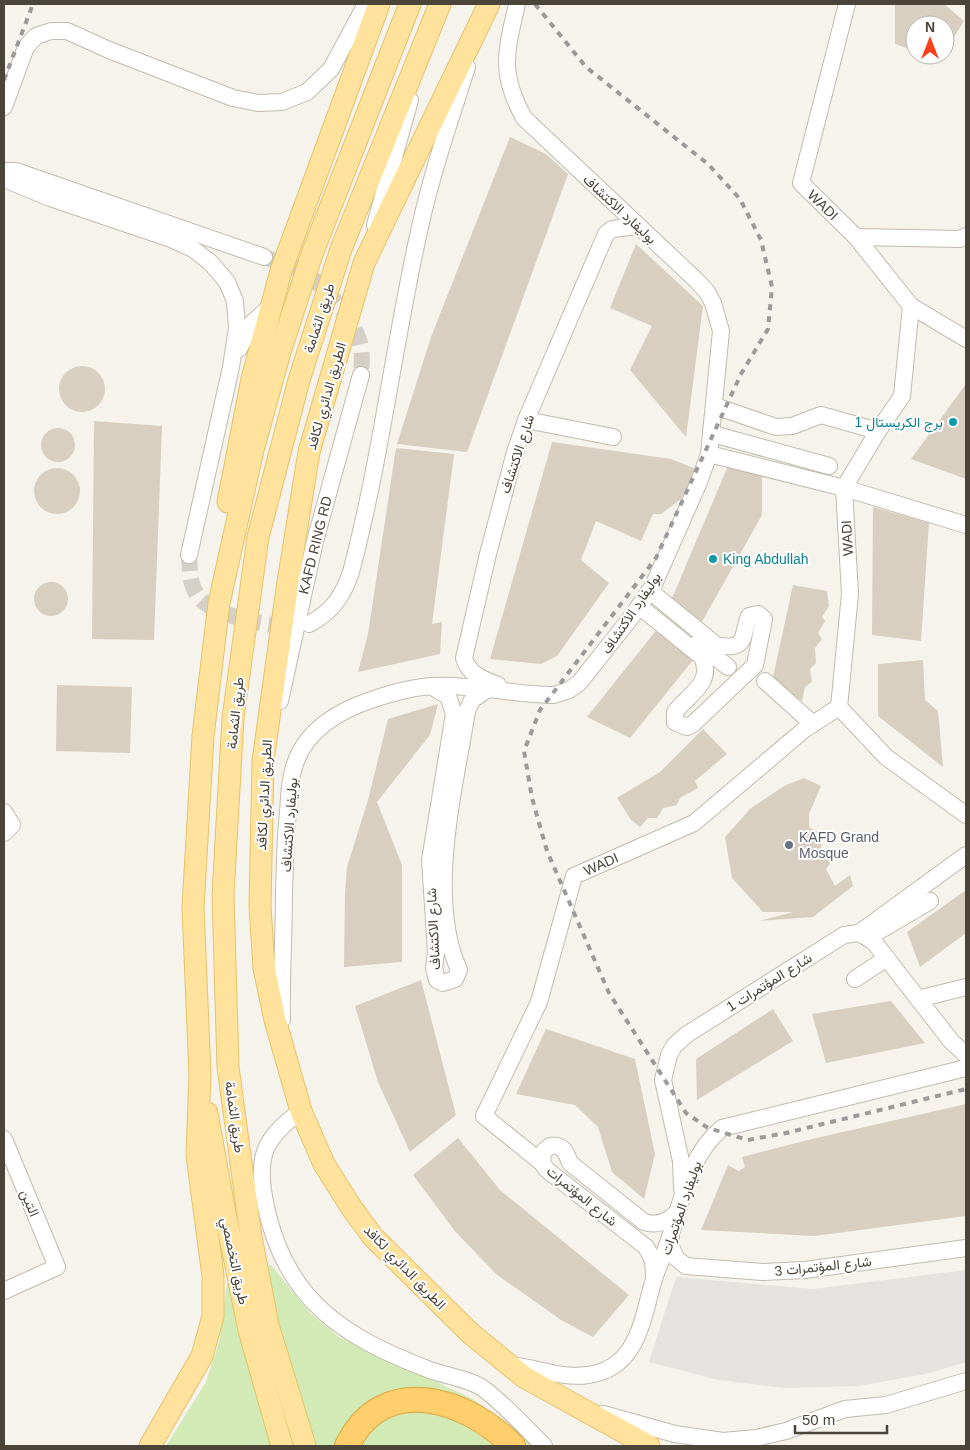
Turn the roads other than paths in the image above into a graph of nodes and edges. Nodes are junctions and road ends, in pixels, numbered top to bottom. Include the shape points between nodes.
1 (366, 4) edge
2 (379, 4) edge
3 (410, 4) edge
4 (440, 4) edge
5 (517, 4) edge
6 (847, 4) edge
7 (486, 11) edge
8 (432, 25) junction
9 (4, 107) edge
10 (4, 171) edge
11 (4, 179) edge
12 (637, 226) junction
13 (966, 236) edge
14 (856, 237) junction
15 (264, 257) tunnel mouth
16 (364, 263) junction
17 (272, 306) junction
18 (911, 306) junction
19 (966, 339) edge
20 (231, 366) junction
21 (361, 375) tunnel mouth
22 (715, 406) junction
23 (526, 420) junction
24 (878, 431) junction
25 (713, 434) junction
26 (613, 436) dead end
27 (709, 454) junction
28 (830, 466) dead end
29 (844, 488) junction
30 (966, 525) edge
31 (189, 555) tunnel mouth
32 (644, 599) junction
33 (219, 603) junction
34 (309, 624) tunnel mouth
35 (744, 639) junction
36 (758, 649) junction
37 (728, 667) dead end
38 (765, 681) dead end
39 (701, 685) junction
40 (432, 686) junction
41 (488, 689) junction
42 (512, 690) junction
43 (714, 704) junction
44 (839, 707) junction
45 (269, 714) junction
46 (813, 724) junction
47 (4, 812) edge
48 (966, 815) edge
49 (4, 833) edge
50 (966, 855) edge
51 (930, 901) dead end
52 (864, 935) junction
53 (888, 958) junction
54 (855, 979) dead end
55 (966, 987) edge
56 (918, 999) junction
57 (282, 1045) junction
58 (966, 1055) edge
59 (966, 1068) edge
60 (200, 1074) junction
61 (301, 1111) junction
62 (4, 1139) edge
63 (542, 1164) junction
64 (682, 1195) junction
65 (677, 1212) junction
66 (671, 1235) junction
67 (966, 1248) edge
68 (654, 1277) junction
69 (4, 1291) edge
70 (507, 1365) junction
71 (966, 1381) edge
72 (577, 1406) junction
73 (150, 1446) edge
74 (282, 1446) edge
75 (305, 1446) edge
76 (347, 1446) edge
77 (513, 1446) edge
78 (544, 1446) edge
79 (649, 1446) edge

1 - 9 street via 331,68 306,92 282,102 258,103 233,98 67,31 51,31 36,36 26,48
2 - 17 main road, طريق الثمامة via 281,271
3 - 33 main road, طريق الثمامة via 312,254 280,352 253,450
4 - 8 main road, طريق الثمامة
5 - 12 street, بوليفارد الاكتشاف via 506,63 516,105 524,118
6 - 14 street, WADI via 801,183
7 - 16 main road, الطريق الدائري لكافد
7 - 34 street, الطريق الدائري لكافد via 424,210 386,415 351,572 337,603
8 - 16 street
8 - 75 main road, طريق الثمامة via 341,249 299,380 258,537 232,718 223,895 228,1067 251,1237 266,1315
10 - 15 street via 16,171
11 - 20 street via 171,239 211,263 227,282 235,301 237,328
12 - 22 street, بوليفارد الاكتشاف via 707,292 713,303 721,331
12 - 23 street, شارع الاكتشاف via 612,229 606,234
13 - 14 street via 960,239
14 - 18 street
16 - 45 main road, الطريق الدائري لكافد via 309,452
17 - 20 street via 251,324
17 - 33 main road, طريق الثمامة via 252,378 229,489
18 - 19 street
18 - 24 street via 902,396
20 - 31 street
21 - 45 street, KAFD RING RD via 315,540 281,698
22 - 24 street via 776,427 792,426 821,415
22 - 25 street, بوليفارد الاكتشاف
23 - 26 street
23 - 42 street, شارع الاكتشاف via 488,554 464,658 474,674
24 - 29 street
25 - 27 street, بوليفارد الاكتشاف
25 - 28 street
27 - 29 street
27 - 32 street, بوليفارد الاكتشاف via 664,564
29 - 30 street
29 - 44 street, WADI via 850,594
32 - 35 street via 716,645 740,644
32 - 37 street
32 - 39 street via 702,657 705,672
32 - 42 street, بوليفارد الاكتشاف via 591,670 574,687 554,694
33 - 60 main road, طريق الثمامة via 203,736 193,908
35 - 36 street via 753,641
35 - 36 street via 749,616 754,613 763,617
36 - 43 street via 755,665
38 - 46 street
39 - 43 street via 703,702
39 - 43 street via 675,712 675,722 687,727
40 - 41 street, بوليفارد الاكتشاف
40 - 41 street, شارع الاكتشاف via 448,696 454,714 430,860 436,952 434,968 438,980 443,983 455,979 458,970 448,934 443,867 466,711 472,700
40 - 57 street, بوليفارد الاكتشاف via 381,697 336,714 320,727 297,759 292,774 285,844
41 - 42 street, بوليفارد الاكتشاف
44 - 46 street, WADI
44 - 48 street via 886,757
45 - 57 main road, الطريق الدائري لكافد via 263,761 260,906 264,968
46 - 63 street, WADI via 694,823 574,876 540,1002 484,1116
47 - 49 street via 12,825
50 - 52 street
51 - 52 street
52 - 53 street
52 - 64 street, شارع المؤتمرات 1 via 851,933 834,941 686,1035 674,1046 665,1063 662,1080 681,1161
53 - 54 street
53 - 56 street
55 - 56 street
56 - 58 street
57 - 61 main road, الطريق الدائري لكافد
59 - 64 street, بوليفارد المؤتمرات via 722,1128 703,1147
60 - 73 main road via 196,1155 213,1276 213,1316 202,1356
60 - 74 main road, طريق التخصصي via 249,1330
61 - 70 main road, الطريق الدائري لكافد via 324,1164 373,1237
61 - 78 street via 271,1137 261,1168 268,1214 278,1247 302,1289 327,1316 360,1340 482,1388
62 - 69 street, التين via 57,1267
63 - 65 street, شارع المؤتمرات via 546,1148 560,1146 570,1163 644,1222 660,1223
63 - 68 street, شارع المؤتمرات via 646,1247 653,1260
64 - 65 street, بوليفارد المؤتمرات
65 - 66 street, بوليفارد المؤتمرات
66 - 67 street, شارع المؤتمرات 3 via 670,1244 676,1258 686,1266 762,1272 805,1270
66 - 68 street, بوليفارد المؤتمرات
68 - 70 street, بوليفارد المؤتمرات via 639,1334 632,1348 602,1372 588,1375 555,1373
70 - 72 main road, الطريق الدائري لكافد
71 - 72 street via 886,1405 845,1409 771,1435 723,1441 675,1434
72 - 79 main road, الطريق الدائري لكافد
76 - 77 highway via 359,1427 373,1414 396,1402 417,1398 450,1404 472,1415

